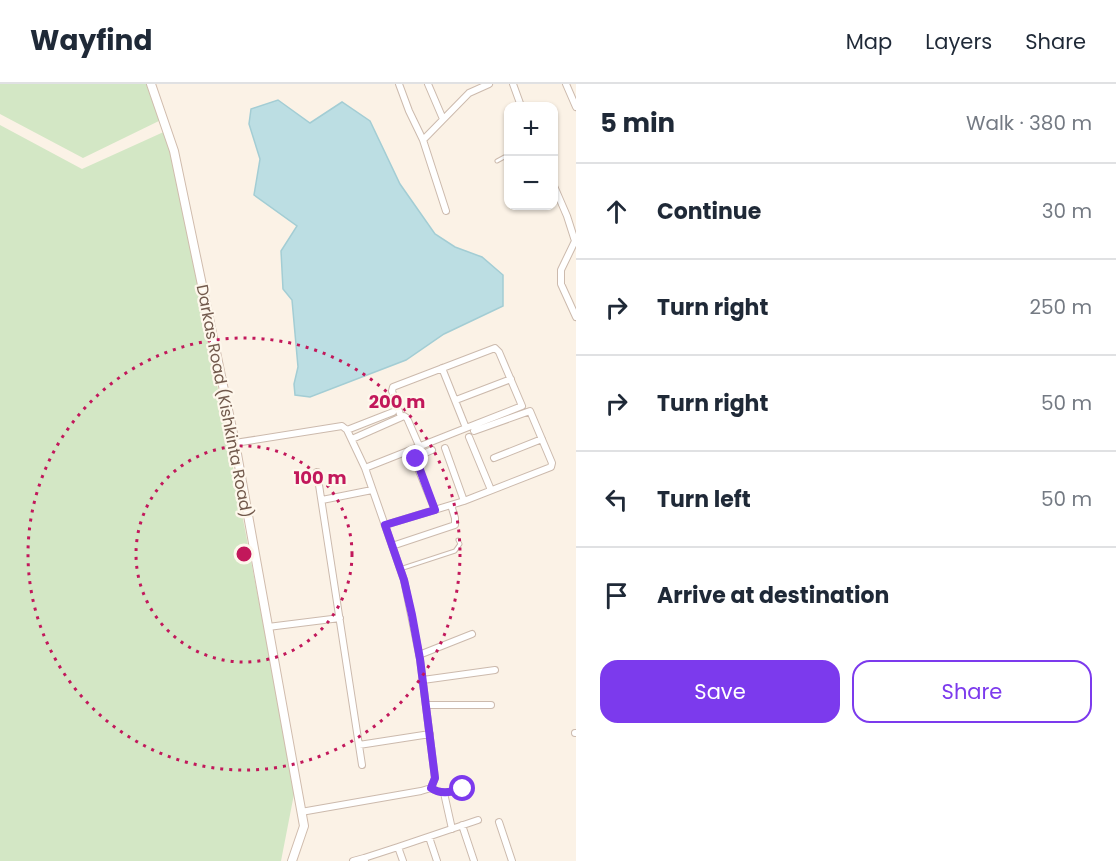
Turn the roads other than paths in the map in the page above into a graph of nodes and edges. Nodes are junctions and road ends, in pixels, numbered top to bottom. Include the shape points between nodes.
1 (151, 84) edge
2 (399, 84) edge
3 (428, 84) edge
4 (489, 84) edge
5 (513, 84) edge
6 (566, 84) edge
7 (520, 102) edge
8 (576, 106) edge
9 (443, 119) junction
10 (423, 140) junction
11 (506, 156) edge
12 (497, 161) dead end
13 (558, 195) edge
14 (446, 211) dead end
15 (575, 241) edge
16 (576, 317) edge
17 (442, 368) junction
18 (511, 379) junction
19 (456, 400) junction
20 (393, 412) dead end
21 (400, 417) junction
22 (466, 428) junction
23 (347, 430) junction
24 (352, 439) junction
25 (542, 439) junction
26 (235, 443) junction
27 (420, 448) junction
28 (445, 448) dead end
29 (432, 450) dead end
30 (494, 458) dead end
31 (365, 468) junction
32 (317, 472) dead end
33 (372, 490) junction
34 (491, 490) junction
35 (322, 500) junction
36 (465, 501) junction
37 (451, 505) junction
38 (435, 510) junction
39 (385, 525) junction
40 (458, 540) dead end
41 (392, 546) junction
42 (400, 569) junction
43 (340, 618) junction
44 (268, 627) junction
45 (472, 634) dead end
46 (419, 655) junction
47 (495, 670) dead end
48 (423, 680) junction
49 (426, 705) junction
50 (491, 705) dead end
51 (430, 734) junction
52 (359, 745) junction
53 (362, 765) dead end
54 (431, 788) junction
55 (463, 789) dead end
56 (444, 793) junction
57 (301, 812) junction
58 (478, 820) dead end
59 (499, 822) dead end
60 (462, 825) junction
61 (452, 829) junction
62 (429, 837) junction
63 (398, 847) junction
64 (364, 860) edge
65 (292, 861) edge
66 (353, 861) edge
67 (403, 861) edge
68 (437, 861) edge
69 (474, 861) edge
70 (512, 861) edge

1 - 26 main road, Darkas Road (Kishkinta Road) via 174,151
2 - 10 street
3 - 9 street
4 - 9 street via 469,93
5 - 7 street
6 - 8 street
9 - 10 street
10 - 14 street
11 - 12 lane
13 - 15 street
15 - 16 street via 561,270 561,284
17 - 18 street via 495,348
17 - 19 street
17 - 21 street via 393,387
18 - 19 street
18 - 22 street via 522,406
19 - 22 street
20 - 23 street
21 - 24 street
21 - 27 street via 407,418
22 - 27 street
23 - 24 street
23 - 26 street via 342,426
24 - 31 street
25 - 30 street
25 - 34 street via 551,468
25 - 34 street via 528,411 472,434
26 - 44 main road, Darkas Road (Kishkinta Road)
27 - 31 street
28 - 36 street
29 - 38 street via 416,461
31 - 33 street
32 - 35 street
33 - 35 street
33 - 39 street
34 - 36 street
35 - 43 street
36 - 37 street
37 - 38 street
37 - 41 street via 455,525
38 - 39 street
39 - 41 street
40 - 42 lane via 460,544 455,550
41 - 42 street
42 - 46 street
43 - 44 street
43 - 52 street
44 - 57 main road, Darkas Road (Kishkinta Road)
45 - 46 street
46 - 48 street
47 - 48 street
48 - 49 street
49 - 50 street
49 - 51 street
51 - 52 street
51 - 54 street via 435,778
52 - 53 street
54 - 56 street
54 - 57 street
55 - 56 street
56 - 61 street
57 - 65 main road, Darkas Road (Kishkinta Road) via 304,826
58 - 60 street
59 - 70 street
60 - 61 street
60 - 69 street
61 - 62 street
62 - 63 street
62 - 68 street
63 - 64 street
63 - 67 street
64 - 66 street

